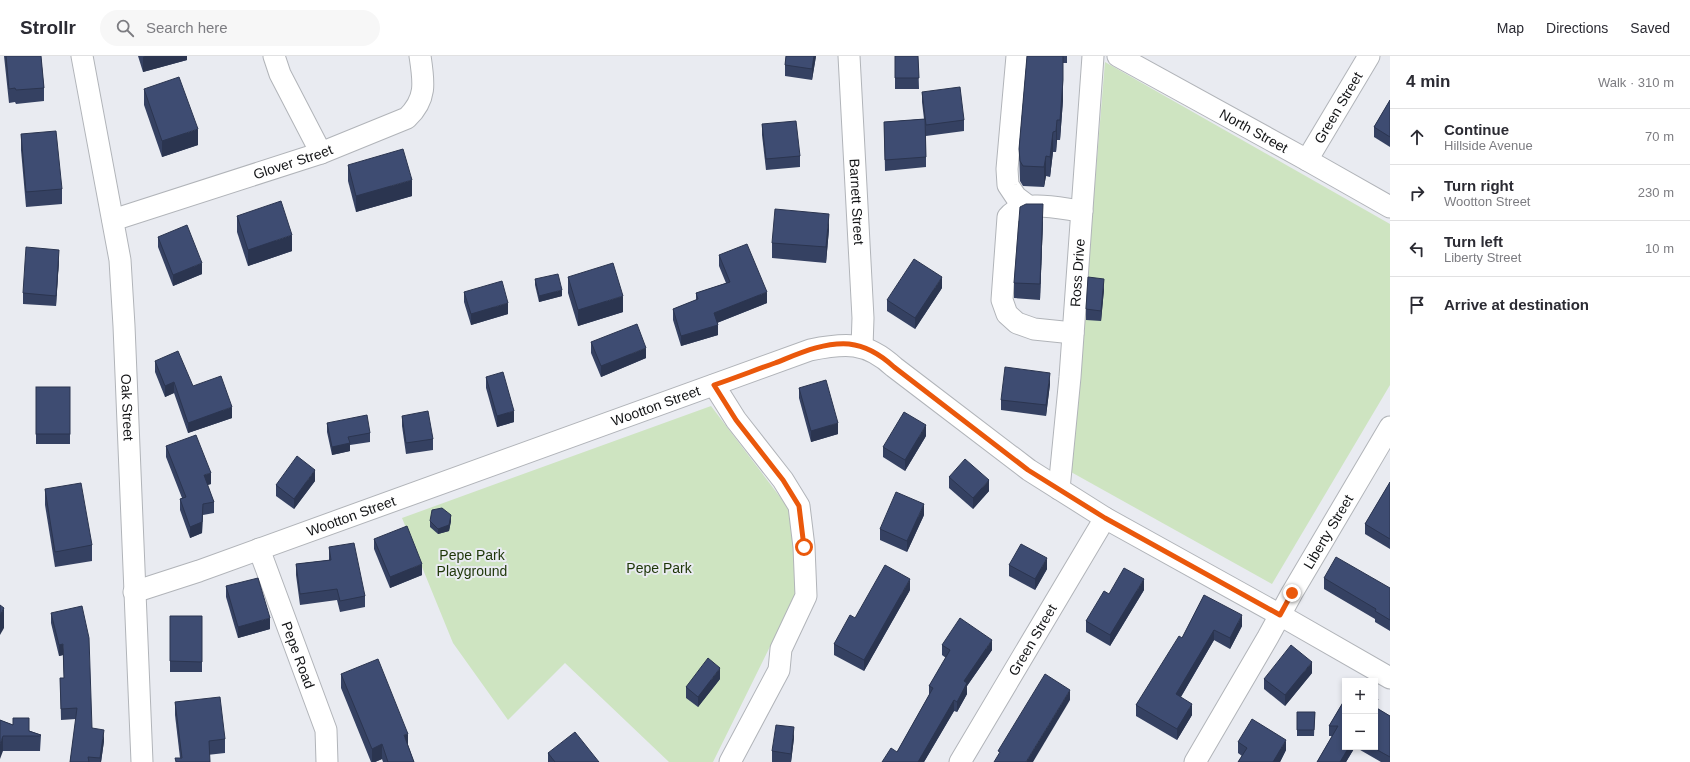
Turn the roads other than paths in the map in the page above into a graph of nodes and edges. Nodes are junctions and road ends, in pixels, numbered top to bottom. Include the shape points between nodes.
1 (82, 56) edge
2 (274, 56) edge
3 (420, 56) edge
4 (849, 56) edge
5 (1017, 56) edge
6 (1093, 56) edge
7 (1118, 56) edge
8 (1369, 56) edge
9 (321, 153) junction
10 (1307, 160) junction
11 (1028, 206) junction
12 (1390, 207) edge
13 (1082, 211) junction
14 (113, 220) junction
15 (1073, 333) junction
16 (862, 347) junction
17 (714, 385) junction
18 (1390, 427) edge
19 (1058, 489) junction
20 (1105, 518) junction
21 (259, 549) junction
22 (134, 592) junction
23 (1280, 615) junction
24 (1390, 678) edge
25 (142, 762) edge
26 (327, 762) edge
27 (730, 762) edge
28 (960, 762) edge
29 (1195, 762) edge

1 - 14 street, Oak Street
2 - 9 street via 280,74
3 - 9 street, Glover Street via 423,84 422,97 417,109 407,118
4 - 16 street, Barnett Street via 863,318
5 - 11 street via 1007,169 1008,185 1016,197
6 - 13 street, Ross Drive
7 - 10 street, North Street
8 - 10 street, Green Street
9 - 14 street, Glover Street
10 - 12 street, North Street
11 - 13 street
11 - 15 street via 1013,211 1008,217 1002,300 1007,314 1017,323 1034,329
13 - 15 street, Ross Drive
14 - 22 street, Oak Street via 120,260 124,326
15 - 19 street, Ross Drive
16 - 17 street, Wootton Street via 848,344 810,350
16 - 19 street, Wootton Street via 885,358 1028,470
17 - 21 street, Wootton Street
17 - 27 street via 736,420 783,480 799,506 804,547 806,596 781,649 779,670
18 - 23 street, Liberty Street
19 - 20 street, Wootton Street
20 - 23 street, Wootton Street
20 - 28 street, Green Street
21 - 22 street, Wootton Street
21 - 26 street, Pepe Road via 326,730
22 - 25 street, Oak Street
23 - 24 street, Wootton Street
23 - 29 street, Liberty Street

